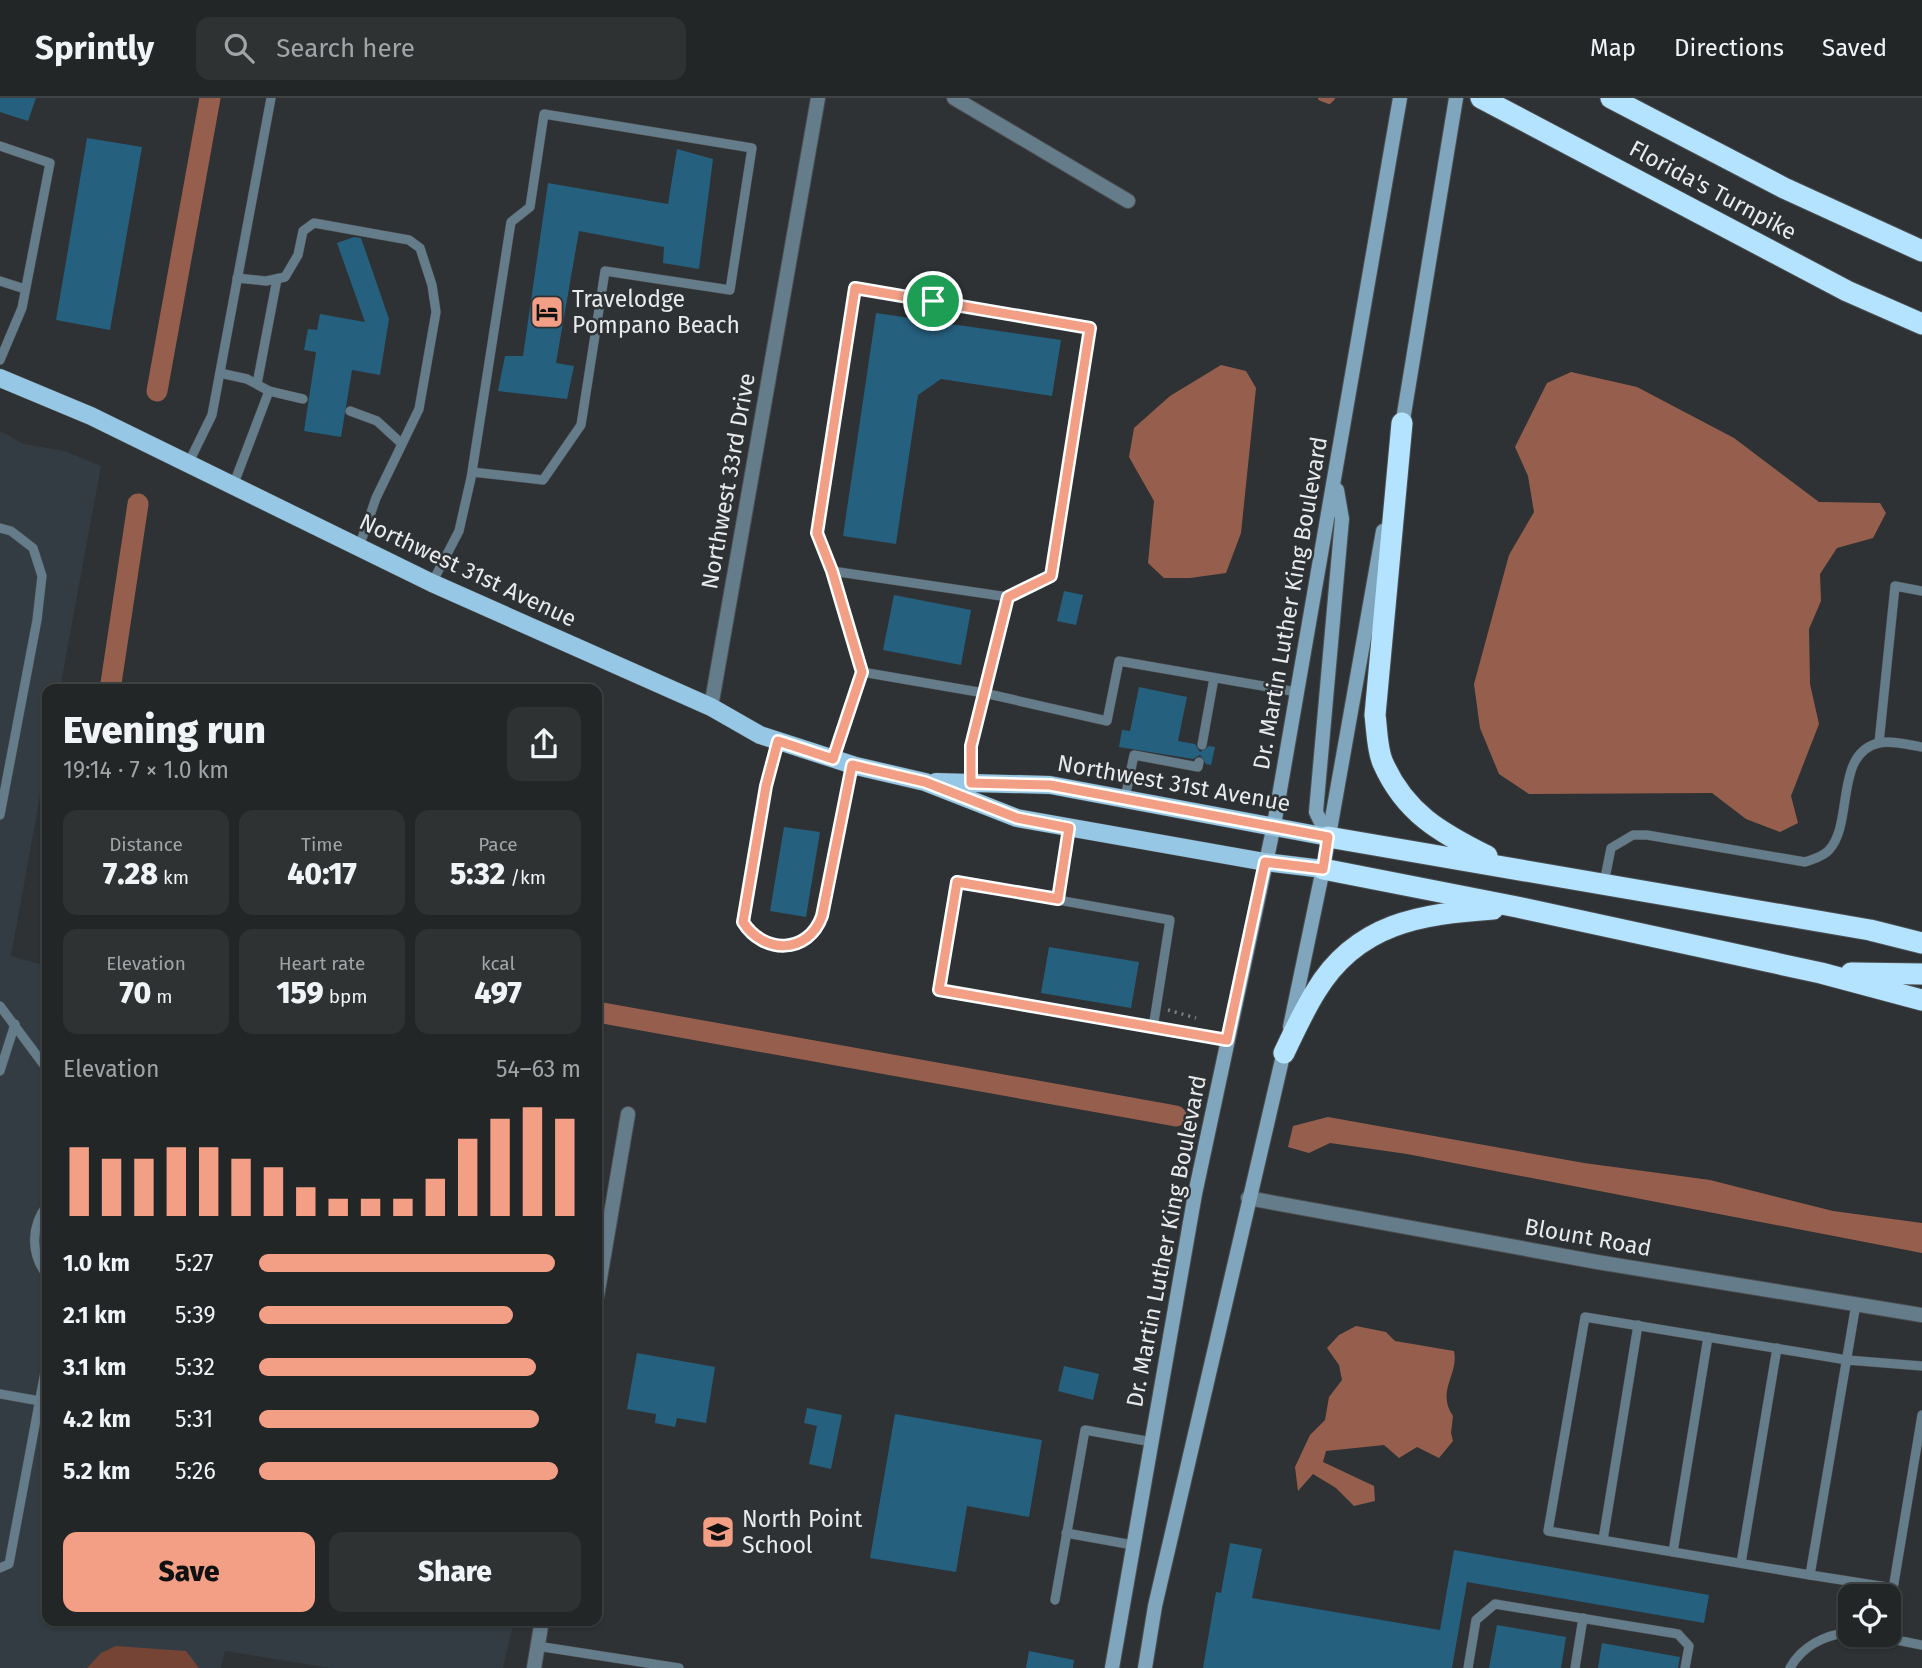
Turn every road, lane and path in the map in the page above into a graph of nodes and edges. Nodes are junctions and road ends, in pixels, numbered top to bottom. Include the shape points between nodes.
1 (271, 98) edge
2 (818, 98) edge
3 (954, 98) edge
4 (1399, 98) edge
5 (1456, 98) edge
6 (1481, 98) edge
7 (1611, 98) edge
8 (0, 146) edge
9 (1128, 201) dead end
10 (1922, 251) edge
11 (237, 278) junction
12 (277, 279) junction
13 (0, 281) edge
14 (26, 289) junction
15 (1922, 324) edge
16 (0, 360) edge
17 (220, 373) junction
18 (0, 378) edge
19 (257, 384) junction
20 (269, 391) junction
21 (303, 399) dead end
22 (349, 411) dead end
23 (1402, 423) junction
24 (401, 443) junction
25 (188, 464) junction
26 (472, 472) junction
27 (1335, 476) junction
28 (233, 486) junction
29 (0, 528) edge
30 (359, 547) junction
31 (832, 571) junction
32 (432, 583) junction
33 (1922, 591) edge
34 (1008, 597) junction
35 (862, 672) junction
36 (1214, 678) junction
37 (1297, 692) junction
38 (985, 693) junction
39 (711, 707) junction
40 (778, 741) junction
41 (1879, 743) junction
42 (1202, 745) dead end
43 (1922, 747) edge
44 (833, 759) junction
45 (1199, 762) dead end
46 (852, 765) junction
47 (925, 782) junction
48 (971, 783) junction
49 (1125, 798) junction
50 (0, 815) edge
51 (1274, 825) junction
52 (1069, 828) junction
53 (1328, 837) junction
54 (1265, 862) junction
55 (1504, 865) junction
56 (1323, 869) junction
57 (1604, 883) junction
58 (1058, 899) junction
59 (1517, 906) junction
60 (1922, 929) edge
61 (1870, 930) junction
62 (1922, 943) edge
63 (1821, 973) junction
64 (1922, 974) edge
65 (1922, 1000) edge
66 (0, 1006) edge
67 (1167, 1009) dead end
68 (1196, 1018) dead end
69 (15, 1024) junction
70 (1153, 1028) junction
71 (1227, 1040) junction
72 (1284, 1053) junction
73 (42, 1062) edge
74 (0, 1071) edge
75 (628, 1114) dead end
76 (1248, 1198) junction
77 (42, 1215) edge
78 (602, 1267) edge
79 (42, 1269) edge
80 (1856, 1304) junction
81 (1922, 1315) edge
82 (1638, 1325) junction
83 (1708, 1336) junction
84 (1777, 1348) junction
85 (1847, 1360) junction
86 (1922, 1366) edge
87 (42, 1390) edge
88 (0, 1394) edge
89 (40, 1401) junction
90 (1922, 1415) edge
91 (1152, 1443) junction
92 (1066, 1533) junction
93 (1603, 1540) junction
94 (1133, 1545) junction
95 (1673, 1552) junction
96 (1741, 1563) junction
97 (0, 1568) edge
98 (1810, 1575) junction
99 (1867, 1584) edge
100 (1894, 1584) edge
101 (1055, 1600) dead end
102 (1584, 1618) junction
103 (541, 1626) edge
104 (1838, 1634) edge
105 (1901, 1640) edge
106 (1922, 1645) edge
107 (537, 1646) junction
108 (1114, 1666) edge
109 (534, 1668) edge
110 (679, 1668) edge
111 (1145, 1668) edge
112 (1468, 1668) edge
113 (1575, 1668) edge
114 (1685, 1668) edge
115 (1790, 1668) edge

1 - 11 lane
2 - 39 street, Northwest 33rd Drive
3 - 9 street
4 - 27 main road, Dr. Martin Luther King Boulevard
5 - 23 main road
6 - 15 highway, Florida's Turnpike via 1847,290
7 - 10 highway, Florida's Turnpike via 1784,188
8 - 14 lane via 50,163
11 - 12 lane
11 - 17 lane
12 - 19 lane
12 - 24 lane via 285,277 298,255 303,231 314,223 409,240 419,248 436,312 419,409
13 - 14 lane
14 - 16 lane
17 - 19 lane
17 - 25 lane via 212,415
18 - 25 main road, Northwest 31st Avenue
19 - 20 lane
20 - 21 lane
20 - 28 lane
22 - 24 lane via 377,421
23 - 53 main road
23 - 55 highway via 1374,715 1382,761 1404,797 1437,831
24 - 30 lane
25 - 28 main road, Northwest 31st Avenue
26 - 26 lane via 511,222 530,207 544,114 752,148 730,290 605,271 581,425 543,480
26 - 32 lane via 459,531
27 - 37 main road, Dr. Martin Luther King Boulevard
27 - 53 main road via 1342,519 1316,812
28 - 30 main road, Northwest 31st Avenue
29 - 50 lane via 12,531 33,548 42,576
30 - 32 main road, Northwest 31st Avenue
31 - 34 lane
31 - 34 lane via 817,533 855,288 1090,328 1051,576
31 - 35 lane
32 - 39 main road, Northwest 31st Avenue
33 - 41 lane via 1895,586
34 - 38 lane
35 - 38 lane
35 - 44 lane
36 - 37 lane
36 - 38 lane via 1119,661 1107,721
36 - 42 lane
37 - 51 main road, Dr. Martin Luther King Boulevard
38 - 48 lane via 971,746
39 - 40 main road, Northwest 31st Avenue
40 - 44 main road, Northwest 31st Avenue
40 - 46 lane via 743,922 767,942 799,944 814,936 818,928
41 - 43 lane
41 - 57 lane via 1863,750 1853,765 1836,840 1818,858 1805,862 1633,835 1611,848
44 - 46 main road, Northwest 31st Avenue
45 - 49 lane via 1198,767 1134,755
46 - 47 main road, Northwest 31st Avenue
47 - 48 main road, Northwest 31st Avenue
47 - 52 main road, Northwest 31st Avenue via 1017,818
48 - 49 main road, Northwest 31st Avenue via 1050,785
49 - 51 main road, Northwest 31st Avenue
51 - 53 main road, Northwest 31st Avenue
51 - 54 main road, Dr. Martin Luther King Boulevard
52 - 54 main road, Northwest 31st Avenue
52 - 58 lane
53 - 55 highway
53 - 56 main road
54 - 56 main road, Northwest 31st Avenue
54 - 71 main road, Dr. Martin Luther King Boulevard
55 - 57 highway
56 - 59 highway
56 - 72 main road
57 - 61 highway
58 - 70 lane via 1170,920
58 - 70 lane via 957,882 939,990
59 - 63 highway
59 - 72 highway via 1437,913 1381,929 1340,961 1316,989
60 - 61 highway
61 - 62 highway
63 - 64 highway
63 - 65 highway
66 - 69 lane
67 - 68 path
69 - 73 lane
69 - 74 lane
70 - 71 lane
71 - 91 main road, Dr. Martin Luther King Boulevard
72 - 76 main road
75 - 78 street
76 - 80 street, Blount Road
76 - 111 main road via 1158,1592
77 - 79 lane via 34,1247
80 - 81 street, Blount Road
80 - 85 lane
82 - 83 lane
82 - 93 lane
82 - 93 lane via 1585,1317 1548,1531
83 - 84 lane
83 - 95 lane
84 - 85 lane
84 - 96 lane
85 - 86 lane
85 - 98 lane
87 - 89 lane
88 - 89 lane
89 - 97 lane via 9,1564
90 - 100 lane
91 - 92 lane via 1085,1430
91 - 94 main road, Dr. Martin Luther King Boulevard
92 - 94 lane
92 - 101 lane
93 - 95 lane
94 - 108 main road, Dr. Martin Luther King Boulevard
95 - 96 lane
96 - 98 lane
98 - 99 lane
102 - 112 lane via 1494,1604 1476,1620
102 - 113 lane
102 - 114 lane via 1678,1634 1689,1646
103 - 107 street
104 - 115 lane via 1821,1638
105 - 106 lane
107 - 109 street
107 - 110 lane

